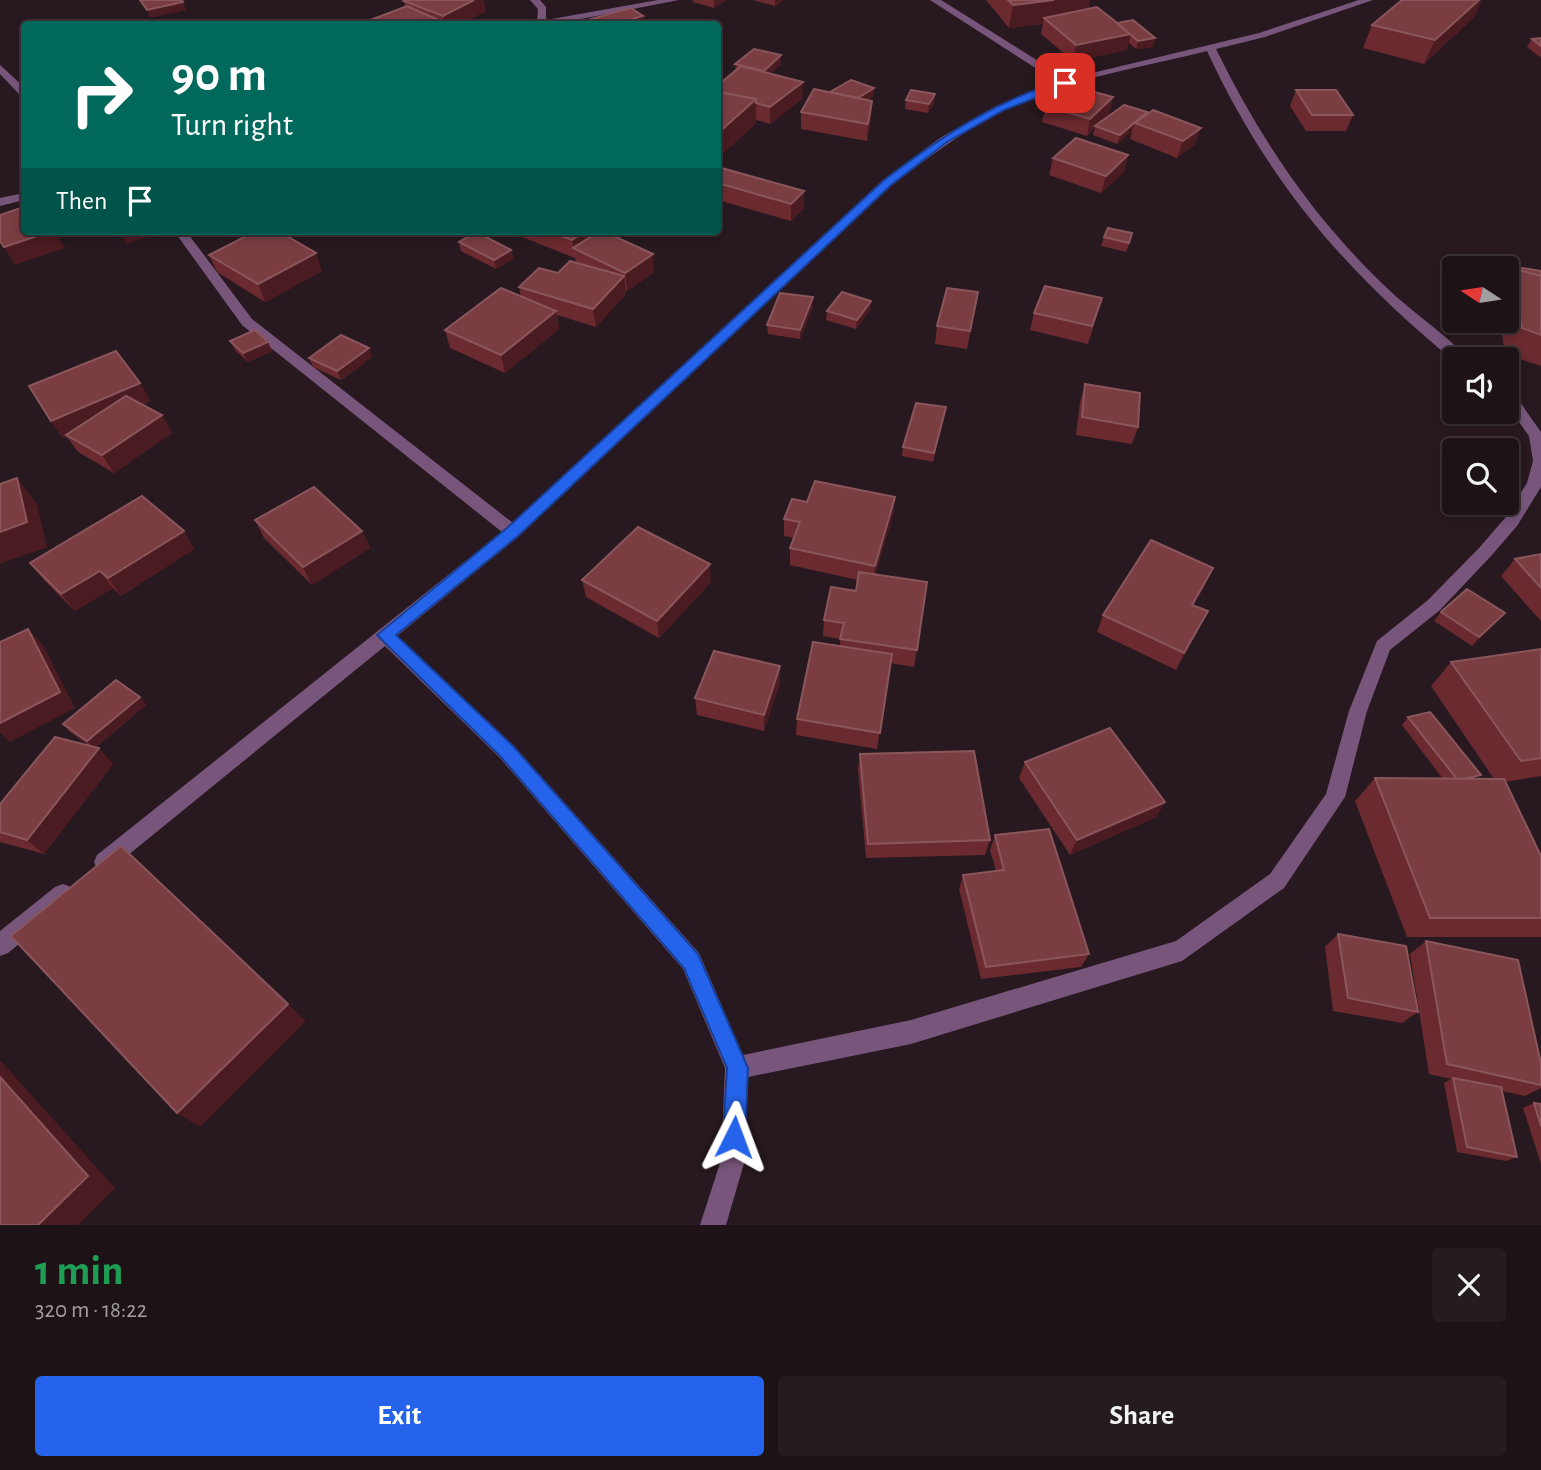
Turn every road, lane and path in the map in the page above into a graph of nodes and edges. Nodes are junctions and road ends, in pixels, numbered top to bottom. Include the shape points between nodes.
1 (535, 0) edge
2 (674, 0) edge
3 (935, 0) edge
4 (1364, 1) edge
5 (541, 21) edge
6 (558, 21) edge
7 (1210, 47) junction
8 (0, 68) edge
9 (1065, 83) junction
10 (21, 90) edge
11 (21, 198) edge
12 (0, 202) edge
13 (183, 235) edge
14 (1445, 347) edge
15 (1519, 411) edge
16 (1541, 461) edge
17 (513, 532) junction
18 (385, 635) junction
19 (96, 867) edge
20 (75, 885) edge
21 (0, 945) edge
22 (737, 1068) junction
23 (713, 1225) edge

1 - 5 street via 543,9
2 - 6 street
3 - 9 street
4 - 7 street
7 - 9 street
7 - 14 street via 1252,132 1291,192 1350,260
8 - 10 street
9 - 17 street via 989,114 944,140 887,183
11 - 12 street
13 - 17 street via 247,322
15 - 16 street via 1536,436
16 - 22 street via 1535,484 1511,522 1434,605 1383,646 1358,711 1335,797 1277,881 1182,950 911,1031
17 - 18 street
18 - 19 street
18 - 22 street via 506,751 691,961
20 - 21 street
22 - 23 street via 733,1160

